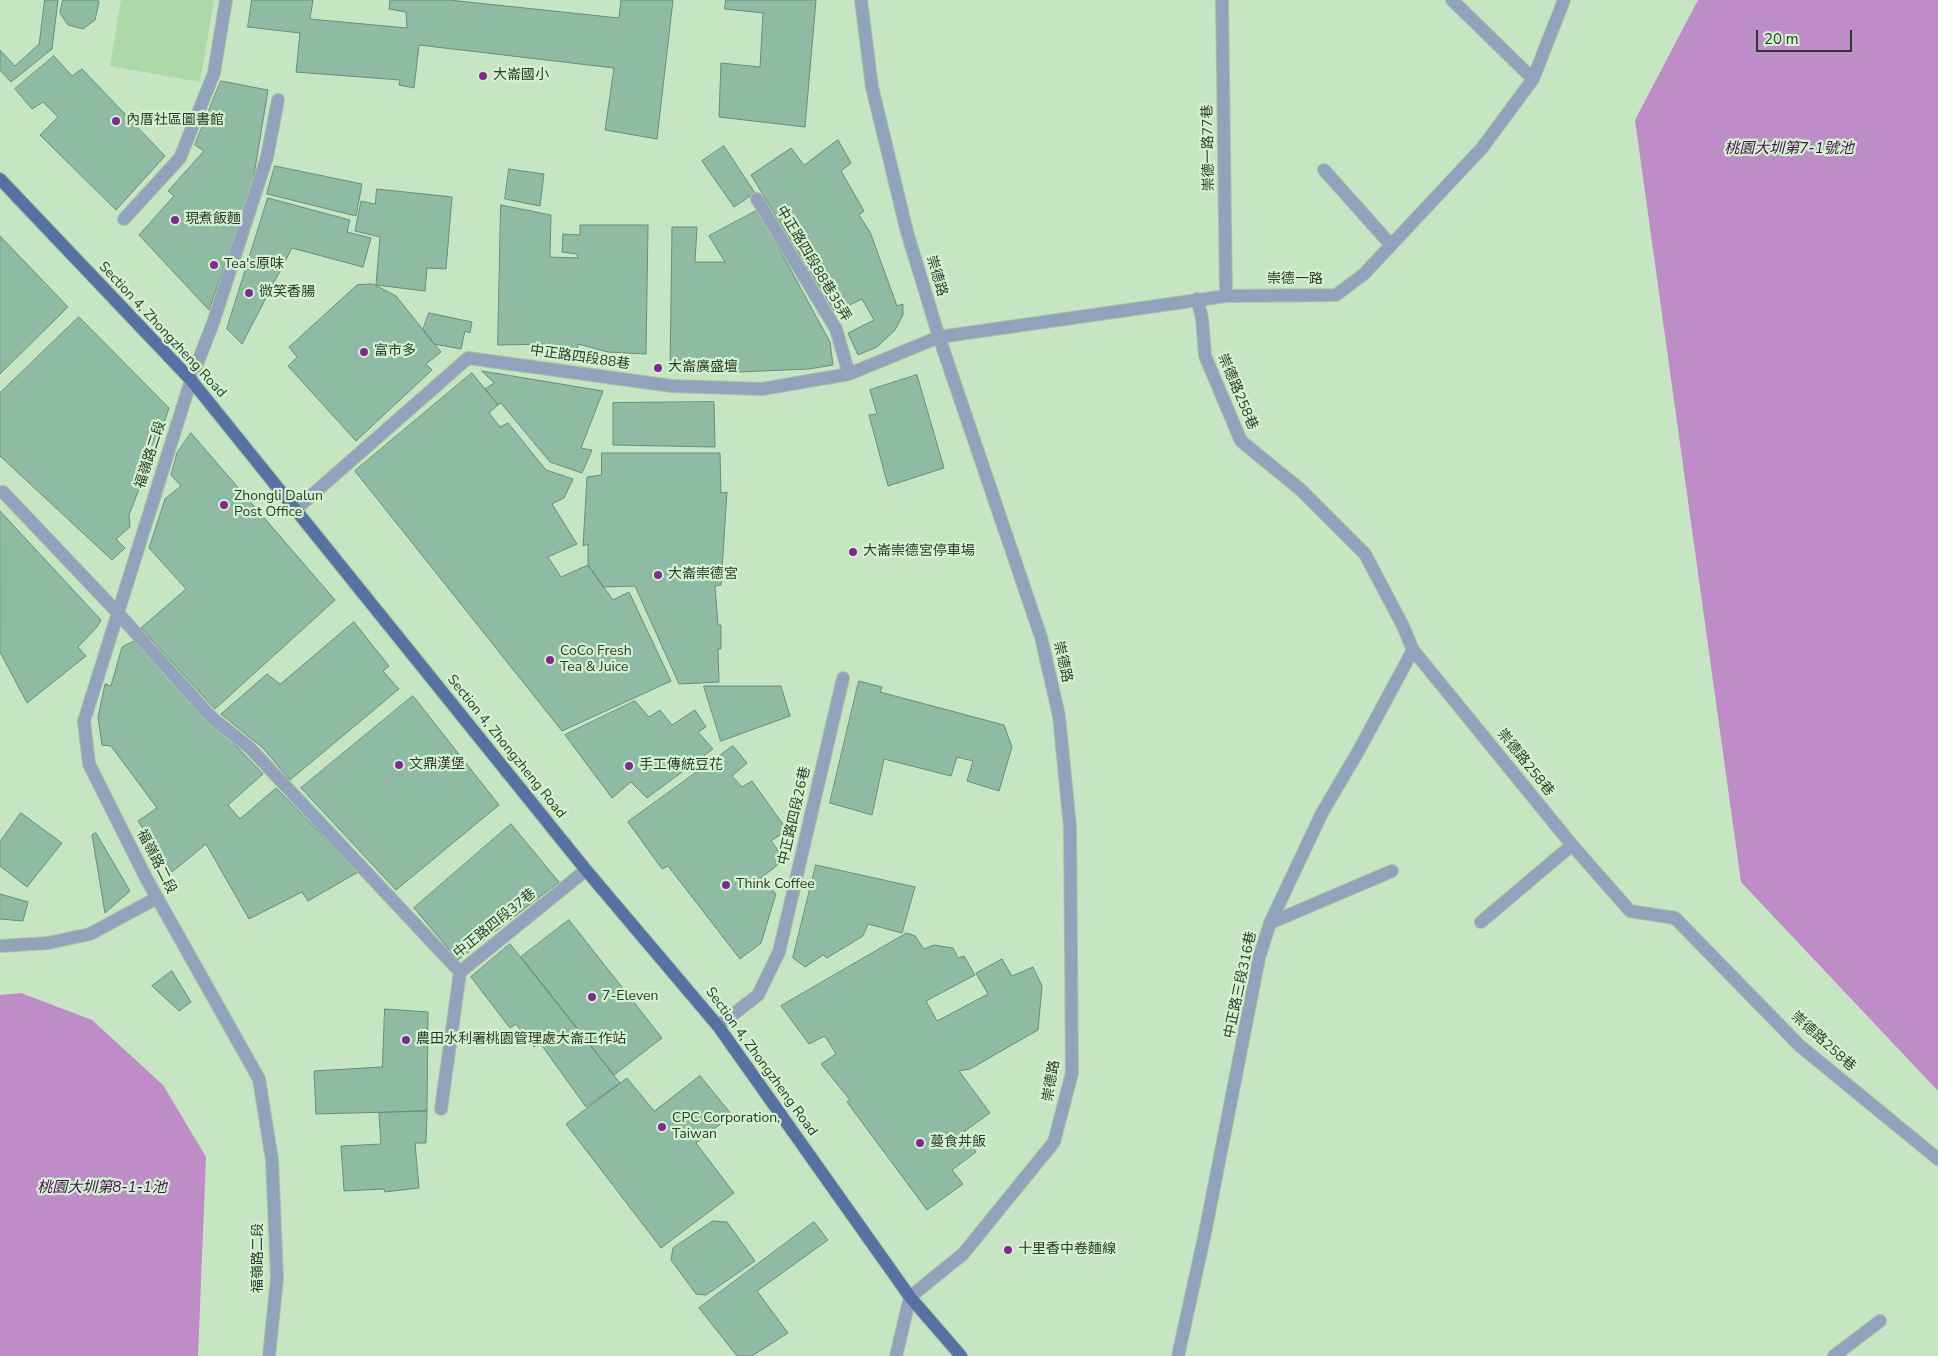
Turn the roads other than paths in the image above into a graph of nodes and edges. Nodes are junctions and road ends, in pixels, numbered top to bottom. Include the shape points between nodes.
1 (226, 0) edge
2 (862, 0) edge
3 (1222, 0) edge
4 (1452, 0) edge
5 (1564, 0) edge
6 (1533, 80) junction
7 (278, 100) dead end
8 (1324, 170) dead end
9 (0, 179) edge
10 (757, 198) dead end
11 (124, 219) dead end
12 (1391, 245) junction
13 (1226, 296) junction
14 (1197, 299) junction
15 (938, 337) junction
16 (849, 374) junction
17 (191, 380) junction
18 (3, 492) dead end
19 (296, 509) junction
20 (117, 612) junction
21 (1413, 650) junction
22 (843, 678) dead end
23 (1572, 845) junction
24 (586, 870) junction
25 (1392, 871) dead end
26 (157, 898) junction
27 (1481, 922) dead end
28 (1270, 923) junction
29 (0, 946) edge
30 (460, 972) junction
31 (718, 1026) junction
32 (441, 1109) dead end
33 (1938, 1159) edge
34 (910, 1297) junction
35 (1880, 1321) dead end
36 (269, 1356) edge
37 (896, 1356) edge
38 (961, 1356) edge
39 (1178, 1356) edge
40 (1834, 1356) edge

1 - 11 street via 214,73 180,158
2 - 15 street, 崇德路 via 872,86 907,232
3 - 13 street, 崇德一路77巷
4 - 6 street
5 - 6 street, 崇德一路
6 - 12 street, 崇德一路 via 1482,148
7 - 17 street, 福嶺路二段 via 266,157 214,323
8 - 12 street
9 - 17 main road, Section 4, Zhongzheng Road
10 - 16 street, 中正路四段88巷35弄 via 836,329
12 - 13 street, 崇德一路 via 1364,274 1336,295
13 - 14 street, 崇德一路
14 - 15 street, 崇德一路
14 - 21 street, 崇德路258巷 via 1205,356 1241,442 1301,490 1365,554
15 - 16 street, 中正路四段88巷
15 - 34 street, 崇德路 via 1041,637 1059,716 1070,828 1072,1072 1054,1142 963,1254
16 - 19 street, 中正路四段88巷 via 762,389 672,386 468,358
17 - 19 main road, Section 4, Zhongzheng Road
17 - 20 street, 福嶺路二段
18 - 20 street
19 - 24 main road, Section 4, Zhongzheng Road
20 - 26 street, 福嶺路二段 via 84,721 89,764
20 - 30 street via 212,718 249,748
21 - 23 street, 崇德路258巷
21 - 28 street, 中正路三段316巷 via 1322,813
22 - 31 street, 中正路四段26巷 via 779,952 758,995
23 - 27 street
23 - 33 street, 崇德路258巷 via 1630,911 1676,918 1800,1046
24 - 30 street, 中正路四段37巷
24 - 31 main road, Section 4, Zhongzheng Road
25 - 28 street
26 - 29 street via 90,934 48,943
26 - 36 street, 福嶺路二段 via 259,1079 273,1170 277,1278
28 - 39 street, 中正路三段316巷 via 1259,958
30 - 32 street, 中正路四段37巷
31 - 34 main road, Section 4, Zhongzheng Road
34 - 37 street
34 - 38 main road, Section 4, Zhongzheng Road
35 - 40 street

